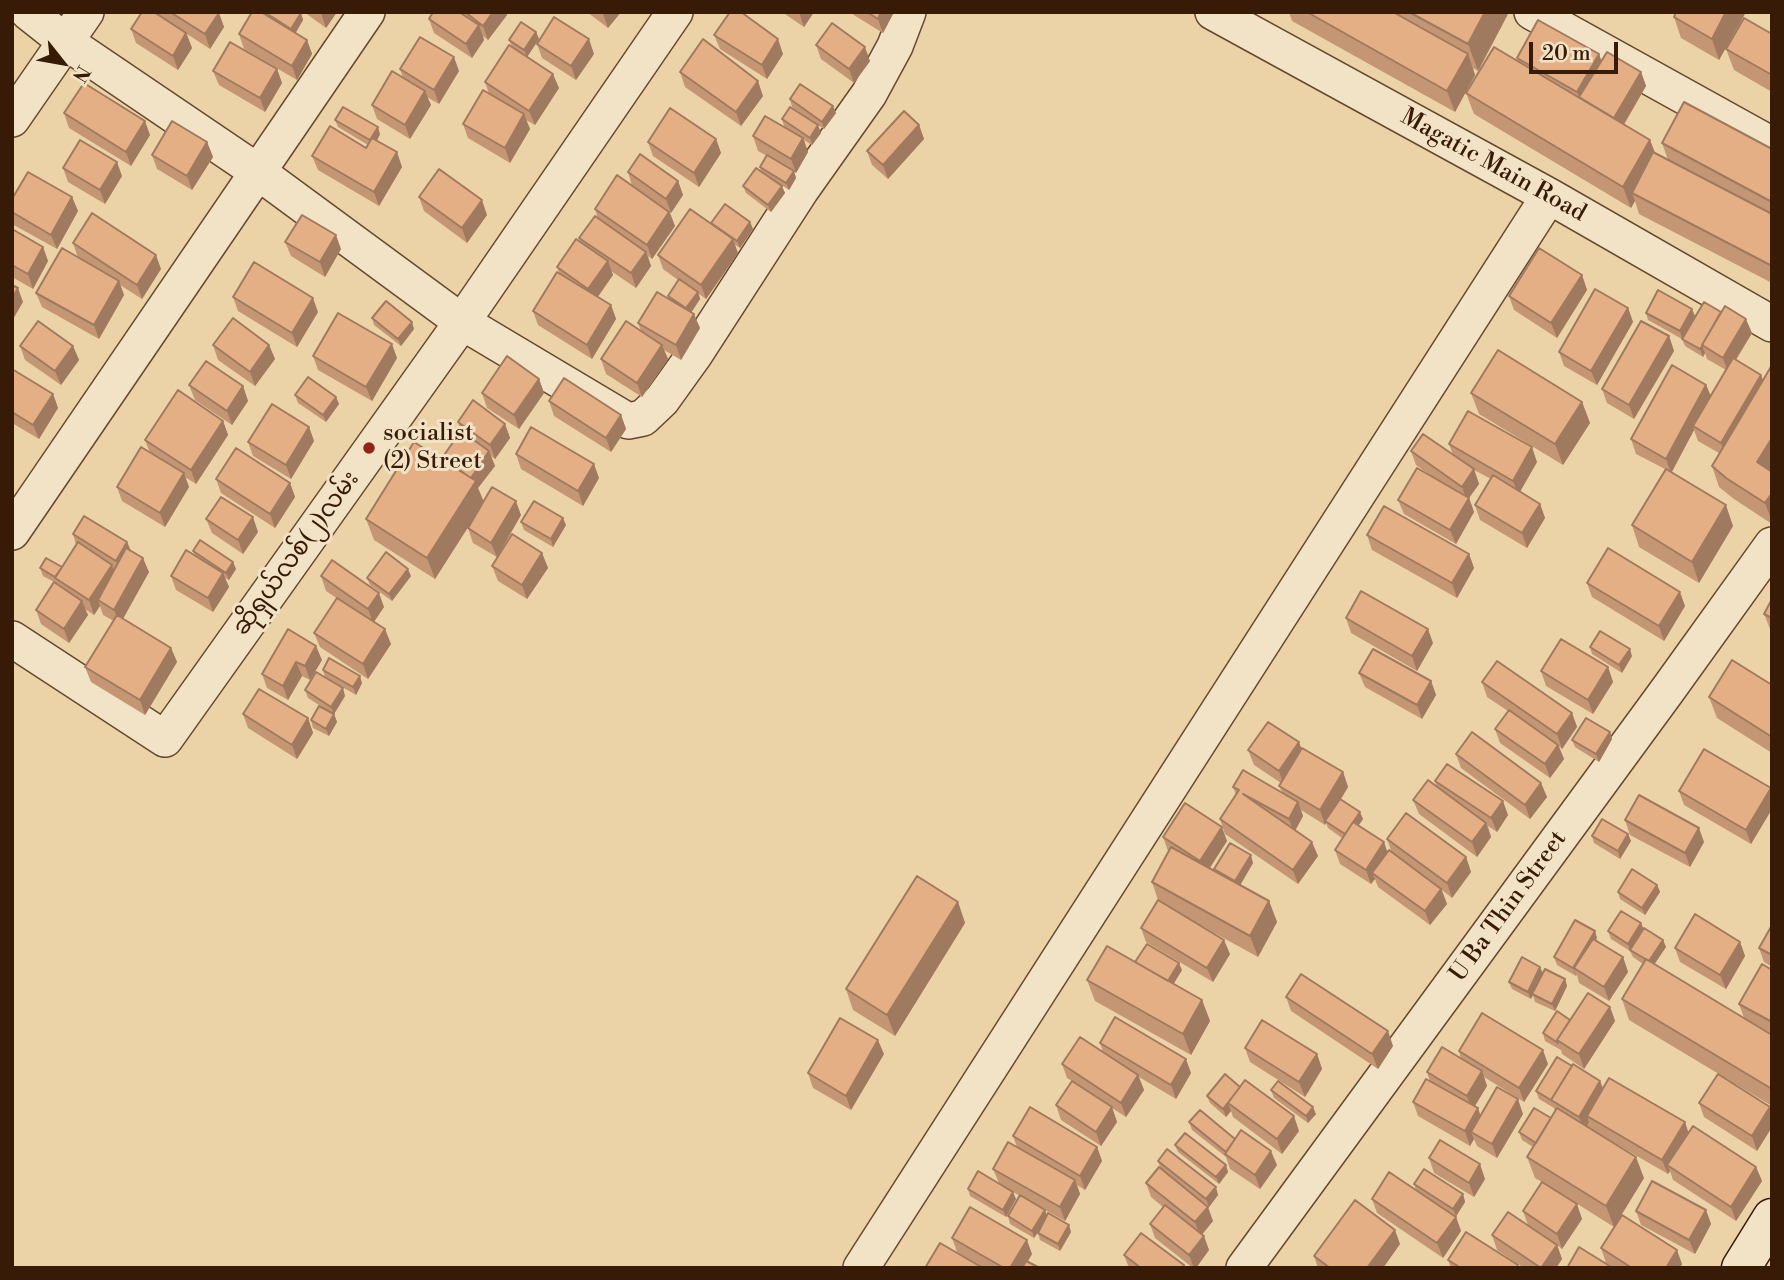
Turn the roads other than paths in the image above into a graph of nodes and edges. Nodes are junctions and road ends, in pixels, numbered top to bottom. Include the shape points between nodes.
1 (28, 12) edge
2 (86, 12) edge
3 (367, 12) edge
4 (676, 12) edge
5 (908, 12) edge
6 (1213, 12) edge
7 (1532, 12) edge
8 (66, 42) junction
9 (12, 119) edge
10 (1772, 145) edge
11 (258, 172) junction
12 (1549, 196) junction
13 (462, 322) junction
14 (1772, 324) edge
15 (12, 532) edge
16 (1772, 545) edge
17 (12, 639) edge
18 (1772, 1218) edge
19 (862, 1268) edge
20 (1244, 1268) edge
21 (1741, 1268) edge

1 - 8 street
2 - 8 street
3 - 11 street
4 - 13 street, ဆိုရှယ်လစ်(၂)လမ်း
5 - 13 street via 869,94 800,190 695,354 643,418 628,421 616,415
6 - 12 street, Magatic Main Road
7 - 10 street
8 - 9 street
8 - 11 street
11 - 13 street
11 - 15 street
12 - 14 street, Magatic Main Road
12 - 19 street
13 - 17 street, ဆိုရှယ်လစ်(၂)လမ်း via 165,739
16 - 20 street, U Ba Thin Street
18 - 21 main road

